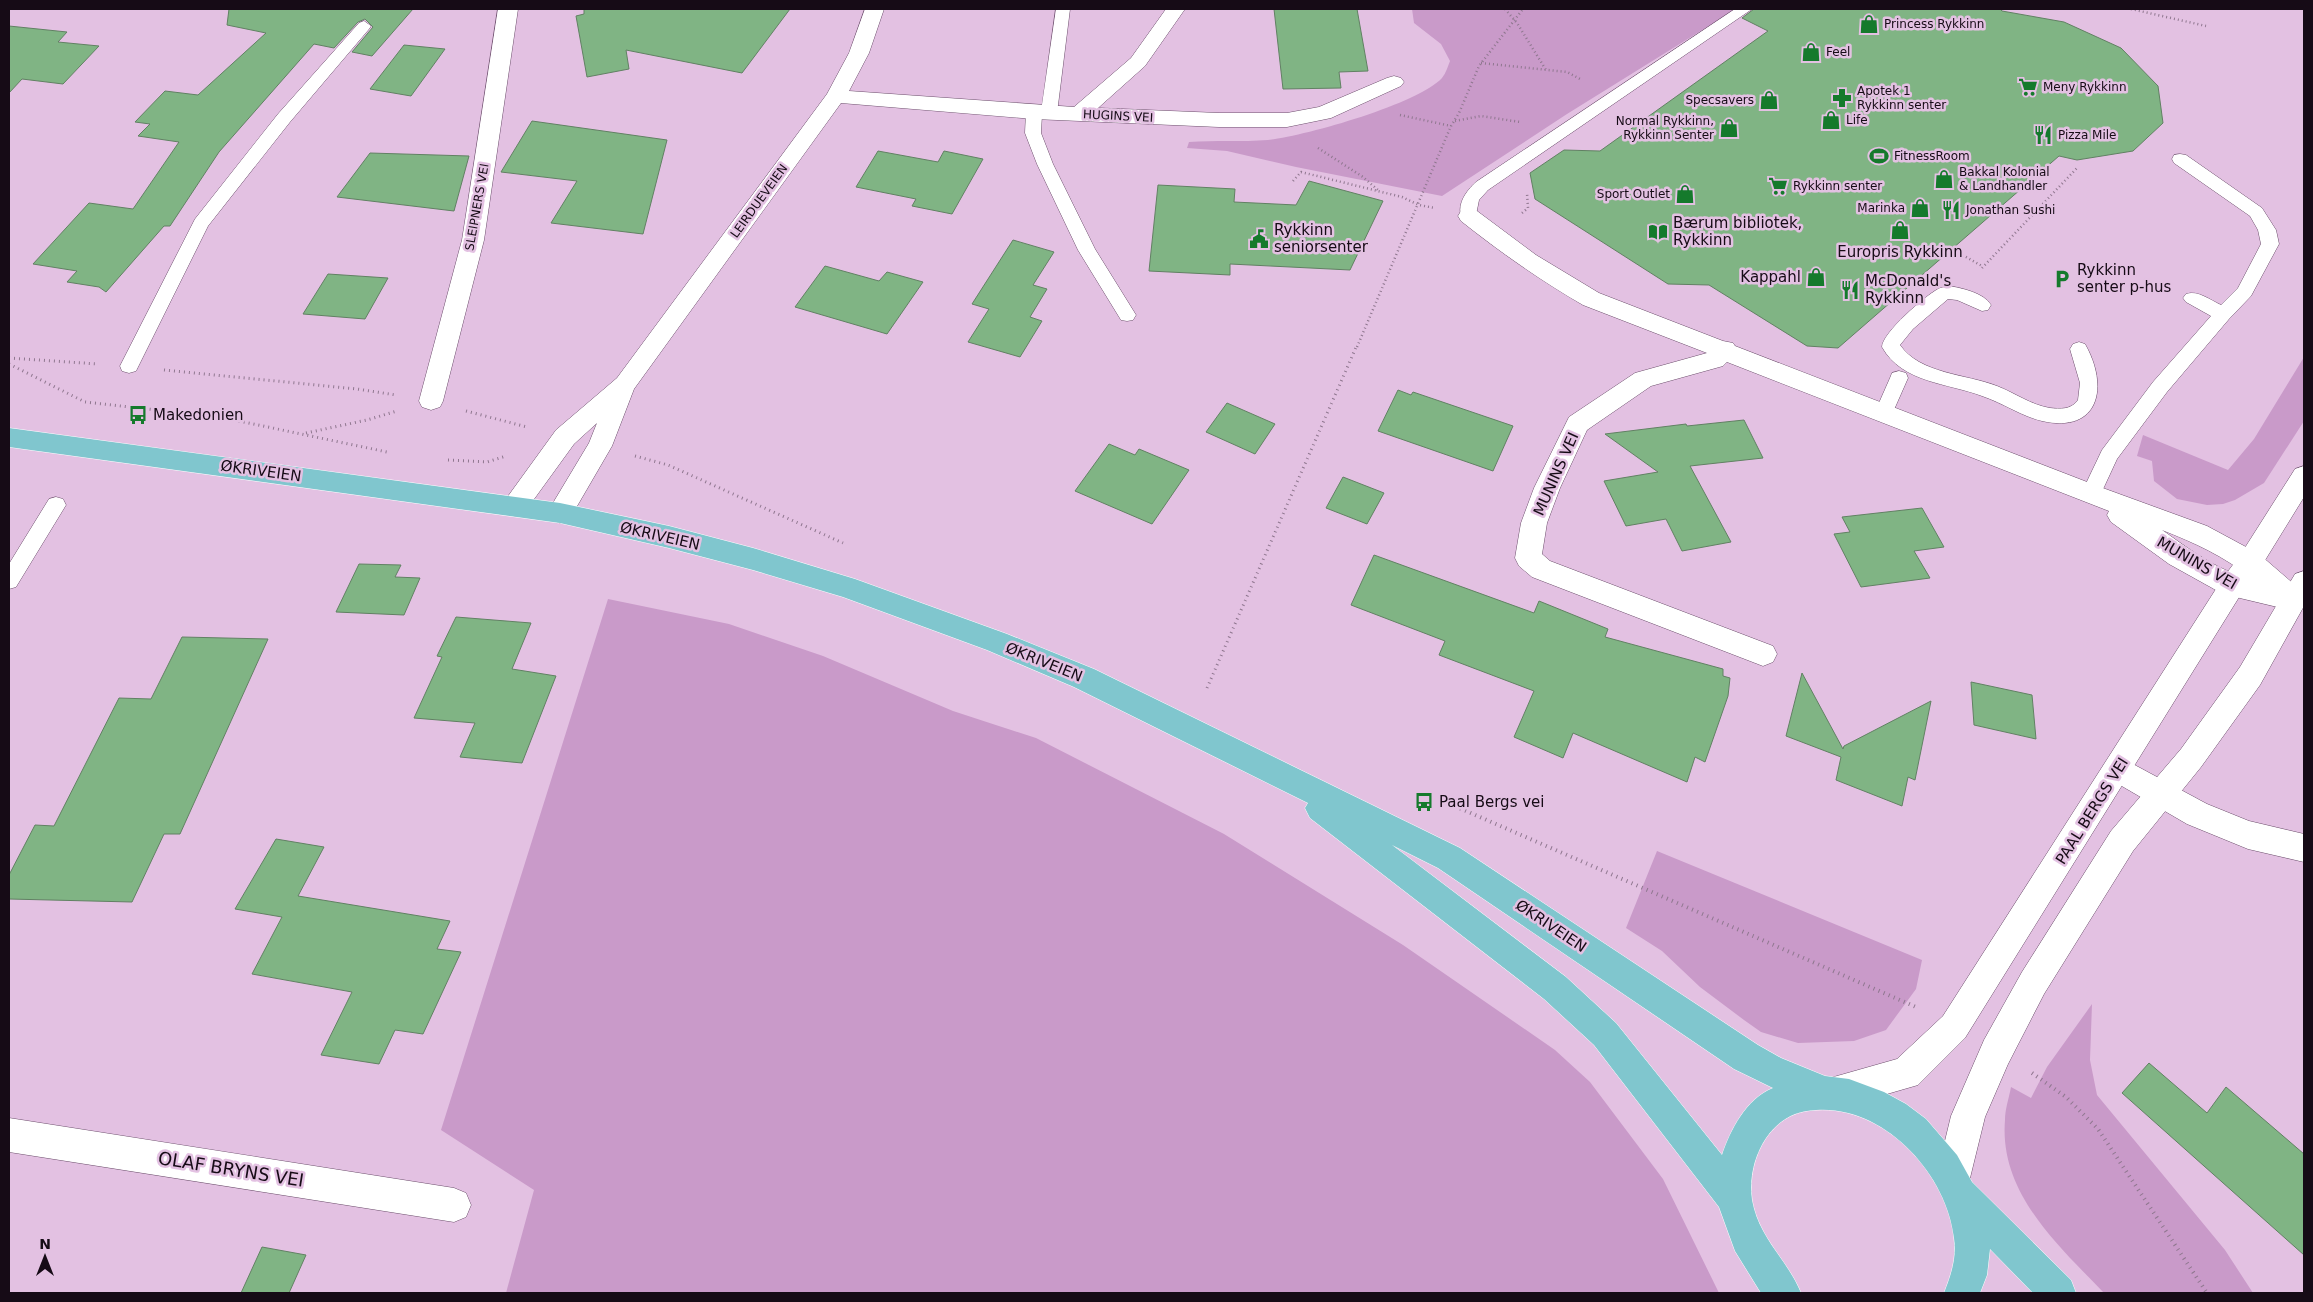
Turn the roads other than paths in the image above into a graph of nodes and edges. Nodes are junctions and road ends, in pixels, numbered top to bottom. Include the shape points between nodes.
1 (508, 9) edge
2 (874, 9) edge
3 (1063, 9) edge
4 (1175, 9) edge
5 (1745, 9) edge
6 (364, 26) dead end
7 (1394, 82) dead end
8 (836, 96) junction
9 (1042, 112) junction
10 (1079, 114) junction
11 (2180, 160) dead end
12 (1469, 216) joint
13 (2192, 298) dead end
14 (1982, 305) dead end
15 (2223, 314) junction
16 (1127, 315) dead end
17 (1725, 349) junction
18 (2079, 349) dead end
19 (129, 366) road end
20 (1898, 378) dead end
21 (625, 384) junction
22 (431, 401) road end
23 (1884, 412) junction
24 (9, 437) edge
25 (2304, 476) edge
26 (2091, 494) junction
27 (56, 505) dead end
28 (515, 506) junction
29 (560, 513) junction
30 (2250, 562) junction
31 (9, 581) edge
32 (2232, 586) junction
33 (2299, 591) edge
34 (1762, 654) dead end
35 (2118, 769) junction
36 (1273, 772) junction
37 (2160, 794) junction
38 (2304, 848) edge
39 (1828, 1092) junction
40 (9, 1135) edge
41 (1957, 1186) junction
42 (1735, 1199) junction
43 (454, 1205) dead end
44 (1783, 1293) edge
45 (1962, 1293) edge
46 (2058, 1293) edge

1 - 22 street, SLEIPNERS VEI via 473,240
2 - 8 street, LEIRDUEVEIEN via 859,53
3 - 9 lane
4 - 10 street via 1138,62
5 - 12 lane via 1482,186 1468,204
6 - 19 lane via 284,118 200,223
7 - 10 street, HUGINS VEI via 1324,113 1287,120
8 - 9 street, HUGINS VEI
8 - 21 street, LEIRDUEVEIEN
9 - 10 street, HUGINS VEI
9 - 16 lane via 1033,133 1044,164 1087,250
11 - 15 lane via 2256,212 2267,230 2270,244 2245,292
12 - 17 street, MUNINS VEI via 1543,272 1591,299
13 - 15 lane
14 - 18 lane via 1965,296 1944,293 1907,324 1891,347 1906,364 1924,372 1986,390 2037,412 2062,416 2080,412 2089,394 2088,376
15 - 26 lane via 2160,387 2110,455
17 - 23 street, MUNINS VEI
17 - 34 street, MUNINS VEI via 1715,360 1643,379 1578,424 1537,514 1528,558 1541,569
20 - 23 lane
21 - 28 street, LEIRDUEVEIEN via 565,437
21 - 29 street, LEIRDUEVEIEN via 600,446
23 - 26 street, MUNINS VEI
24 - 28 main road, ØKRIVEIEN
25 - 30 street, PAAL BERGS VEI
26 - 30 street, MUNINS VEI via 2198,533
26 - 32 street, MUNINS VEI via 2178,556
27 - 31 lane
28 - 29 main road, ØKRIVEIEN
29 - 36 main road, ØKRIVEIEN via 697,544 846,587 997,642 1084,678
30 - 32 street, PAAL BERGS VEI
30 - 33 street, MUNINS VEI
32 - 33 street, MUNINS VEI
32 - 35 street, PAAL BERGS VEI
33 - 37 street via 2250,676 2191,758
35 - 37 street
35 - 39 street, PAAL BERGS VEI via 1954,1027 1906,1073
36 - 39 main road, ØKRIVEIEN via 1449,858 1746,1057 1770,1070
36 - 42 main road, ØKRIVEIEN via 1555,988 1598,1028
37 - 38 street via 2197,814 2248,835
37 - 41 street via 2122,840 2028,992 1996,1052 1968,1116
39 - 41 main road, ØKRIVEIEN via 1868,1101 1901,1120 1930,1146
39 - 42 main road via 1783,1099 1754,1122 1737,1156
40 - 43 street, OLAF BRYNS VEI
41 - 45 main road via 1972,1240 1968,1283
41 - 46 main road
42 - 44 main road via 1744,1233 1760,1266

